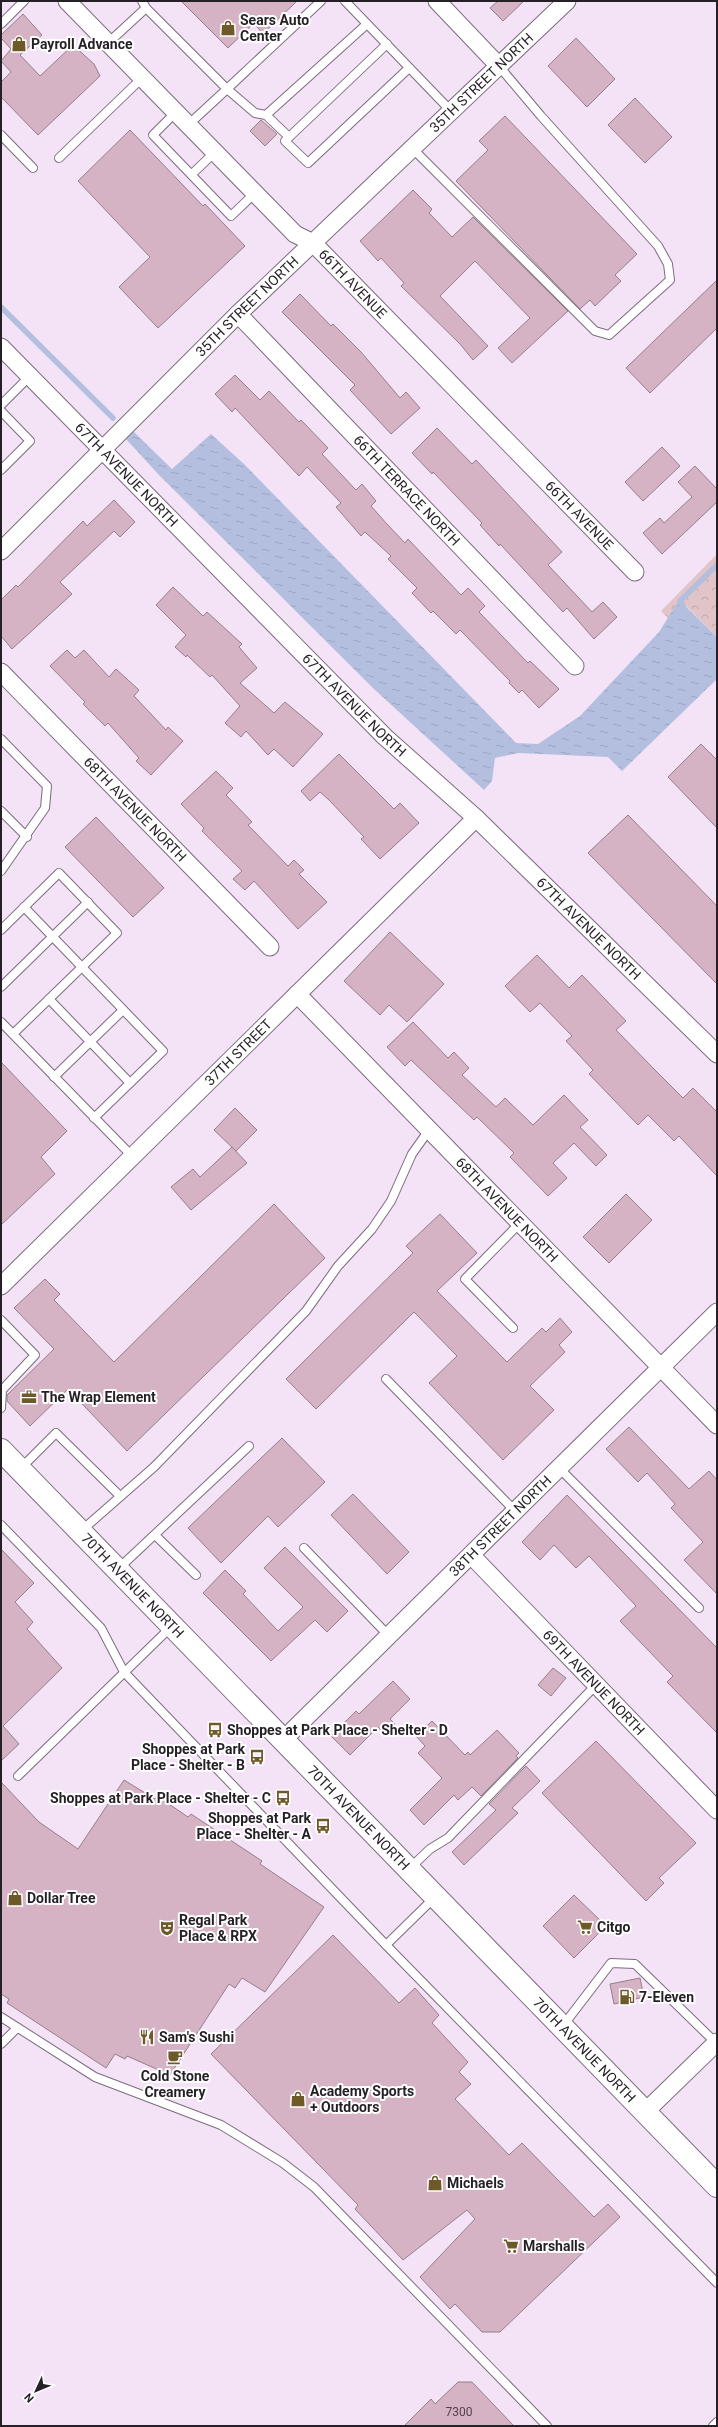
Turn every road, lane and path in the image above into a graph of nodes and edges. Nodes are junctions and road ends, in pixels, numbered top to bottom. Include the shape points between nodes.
1 (24, 1) edge
2 (67, 1) edge
3 (321, 1) edge
4 (345, 1) edge
5 (437, 1) edge
6 (567, 1) edge
7 (144, 4) edge
8 (1, 24) edge
9 (367, 24) junction
10 (108, 43) junction
11 (387, 44) junction
12 (498, 65) junction
13 (409, 68) junction
14 (142, 78) junction
15 (227, 89) junction
16 (451, 111) junction
17 (176, 112) junction
18 (266, 115) junction
19 (188, 125) junction
20 (1, 135) edge
21 (289, 137) junction
22 (412, 148) junction
23 (215, 152) junction
24 (59, 158) dead end
25 (33, 168) dead end
26 (192, 174) junction
27 (255, 193) junction
28 (313, 243) junction
29 (238, 314) junction
30 (1, 347) edge
31 (30, 376) junction
32 (1, 405) edge
33 (1, 411) edge
34 (103, 448) junction
35 (1, 470) edge
36 (1, 551) edge
37 (635, 572) dead end
38 (576, 666) dead end
39 (1, 672) edge
40 (1, 739) edge
41 (1, 811) edge
42 (476, 818) junction
43 (27, 837) junction
44 (1, 872) edge
45 (88, 902) junction
46 (24, 907) junction
47 (1, 930) edge
48 (52, 937) junction
49 (270, 947) dead end
50 (82, 967) junction
51 (1, 987) edge
52 (297, 994) junction
53 (49, 998) junction
54 (123, 1010) junction
55 (1, 1022) edge
56 (13, 1034) junction
57 (90, 1042) junction
58 (717, 1054) edge
59 (54, 1077) junction
60 (130, 1083) junction
61 (94, 1118) junction
62 (429, 1130) junction
63 (132, 1156) junction
64 (520, 1223) junction
65 (1, 1286) edge
66 (717, 1312) edge
67 (1, 1320) edge
68 (513, 1328) dead end
69 (661, 1367) junction
70 (386, 1379) dead end
71 (1, 1408) edge
72 (717, 1425) edge
73 (249, 1446) dead end
74 (1, 1450) edge
75 (559, 1468) junction
76 (20, 1469) junction
77 (120, 1496) junction
78 (515, 1511) junction
79 (1, 1525) edge
80 (81, 1532) junction
81 (155, 1535) junction
82 (304, 1548) dead end
83 (471, 1555) junction
84 (118, 1570) junction
85 (196, 1575) dead end
86 (699, 1608) dead end
87 (172, 1626) junction
88 (389, 1636) junction
89 (124, 1672) junction
90 (596, 1685) junction
91 (283, 1740) junction
92 (18, 1776) dead end
93 (717, 1810) edge
94 (409, 1869) junction
95 (436, 1897) junction
96 (386, 1945) junction
97 (1, 2017) edge
98 (562, 2027) junction
99 (17, 2028) junction
100 (716, 2043) edge
101 (1, 2044) edge
102 (645, 2112) junction
103 (717, 2186) edge
104 (717, 2283) edge
105 (717, 2422) edge
106 (547, 2426) edge
107 (713, 2426) edge

1 - 8 lane
2 - 10 street, 66TH AVENUE
3 - 15 lane
4 - 9 lane
5 - 12 street
6 - 12 street, 35TH STREET NORTH
7 - 10 lane
7 - 15 lane
9 - 11 lane
9 - 18 lane
10 - 14 street, 66TH AVENUE
11 - 13 lane
11 - 21 lane
12 - 16 street, 35TH STREET NORTH
12 - 22 lane via 658,246 668,264 670,280 609,335 595,331
13 - 16 lane
13 - 21 lane via 308,163 285,141
14 - 17 street, 66TH AVENUE
14 - 24 lane
15 - 18 lane via 255,113
15 - 19 lane
16 - 22 street, 35TH STREET NORTH
17 - 19 street, 66TH AVENUE
17 - 26 lane via 153,135
18 - 21 lane
19 - 23 street, 66TH AVENUE
20 - 25 lane
22 - 28 street, 35TH STREET NORTH
23 - 26 lane
23 - 27 street, 66TH AVENUE
26 - 27 lane via 232,216
27 - 28 street, 66TH AVENUE via 295,234
28 - 29 street, 35TH STREET NORTH
28 - 37 street, 66TH AVENUE
29 - 34 street, 35TH STREET NORTH
29 - 38 street, 66TH TERRACE NORTH
30 - 31 street, 67TH AVENUE NORTH
31 - 32 lane
31 - 34 street, 67TH AVENUE NORTH
33 - 35 lane via 30,441
34 - 36 street, 35TH STREET NORTH
34 - 42 street, 67TH AVENUE NORTH via 385,737
39 - 49 street, 68TH AVENUE NORTH
40 - 43 lane via 47,786 44,808
41 - 43 lane
42 - 52 street, 37TH STREET
42 - 58 street, 67TH AVENUE NORTH
43 - 44 lane
45 - 46 lane via 59,873
45 - 48 lane
45 - 50 lane via 117,933
46 - 47 lane
46 - 48 lane
48 - 50 lane
48 - 51 lane
50 - 53 lane
50 - 54 lane
52 - 62 street, 68TH AVENUE NORTH
52 - 63 street, 37TH STREET
53 - 56 lane
53 - 57 lane
54 - 57 lane
54 - 60 lane via 163,1051
55 - 56 lane
56 - 59 lane
57 - 59 lane
57 - 60 lane
59 - 61 lane
60 - 61 lane
61 - 63 lane
62 - 64 street, 68TH AVENUE NORTH
62 - 77 lane via 412,1154 391,1201 372,1229 338,1266 306,1311 154,1468
63 - 65 street, 37TH STREET
64 - 68 lane via 465,1279
64 - 69 street, 68TH AVENUE NORTH
66 - 69 street, 38TH STREET NORTH
67 - 71 lane via 35,1355 2,1390
69 - 72 street, 68TH AVENUE NORTH
69 - 75 street, 38TH STREET NORTH
70 - 78 lane
73 - 81 lane
74 - 76 street, 70TH AVENUE NORTH
75 - 78 street, 38TH STREET NORTH
75 - 86 lane
76 - 77 lane via 56,1433
76 - 80 street, 70TH AVENUE NORTH
77 - 80 lane
78 - 83 street, 38TH STREET NORTH
79 - 89 lane via 101,1628
80 - 84 street, 70TH AVENUE NORTH
81 - 84 lane
81 - 85 lane
82 - 88 lane
83 - 88 street, 38TH STREET NORTH
83 - 90 street, 69TH AVENUE NORTH
84 - 87 street, 70TH AVENUE NORTH
87 - 89 lane
87 - 91 street, 70TH AVENUE NORTH
88 - 91 street, 38TH STREET NORTH
89 - 92 lane
89 - 96 lane
90 - 93 street, 69TH AVENUE NORTH
90 - 94 lane via 448,1838 430,1849
91 - 94 street, 70TH AVENUE NORTH
94 - 95 street, 70TH AVENUE NORTH
95 - 96 lane
95 - 98 street, 70TH AVENUE NORTH
96 - 104 lane
97 - 99 lane
98 - 100 lane via 611,1963 635,1964
98 - 102 street, 70TH AVENUE NORTH
99 - 101 lane
99 - 106 lane via 95,2077 221,2125 283,2163 314,2187
100 - 102 street
102 - 103 street, 70TH AVENUE NORTH
105 - 107 lane

